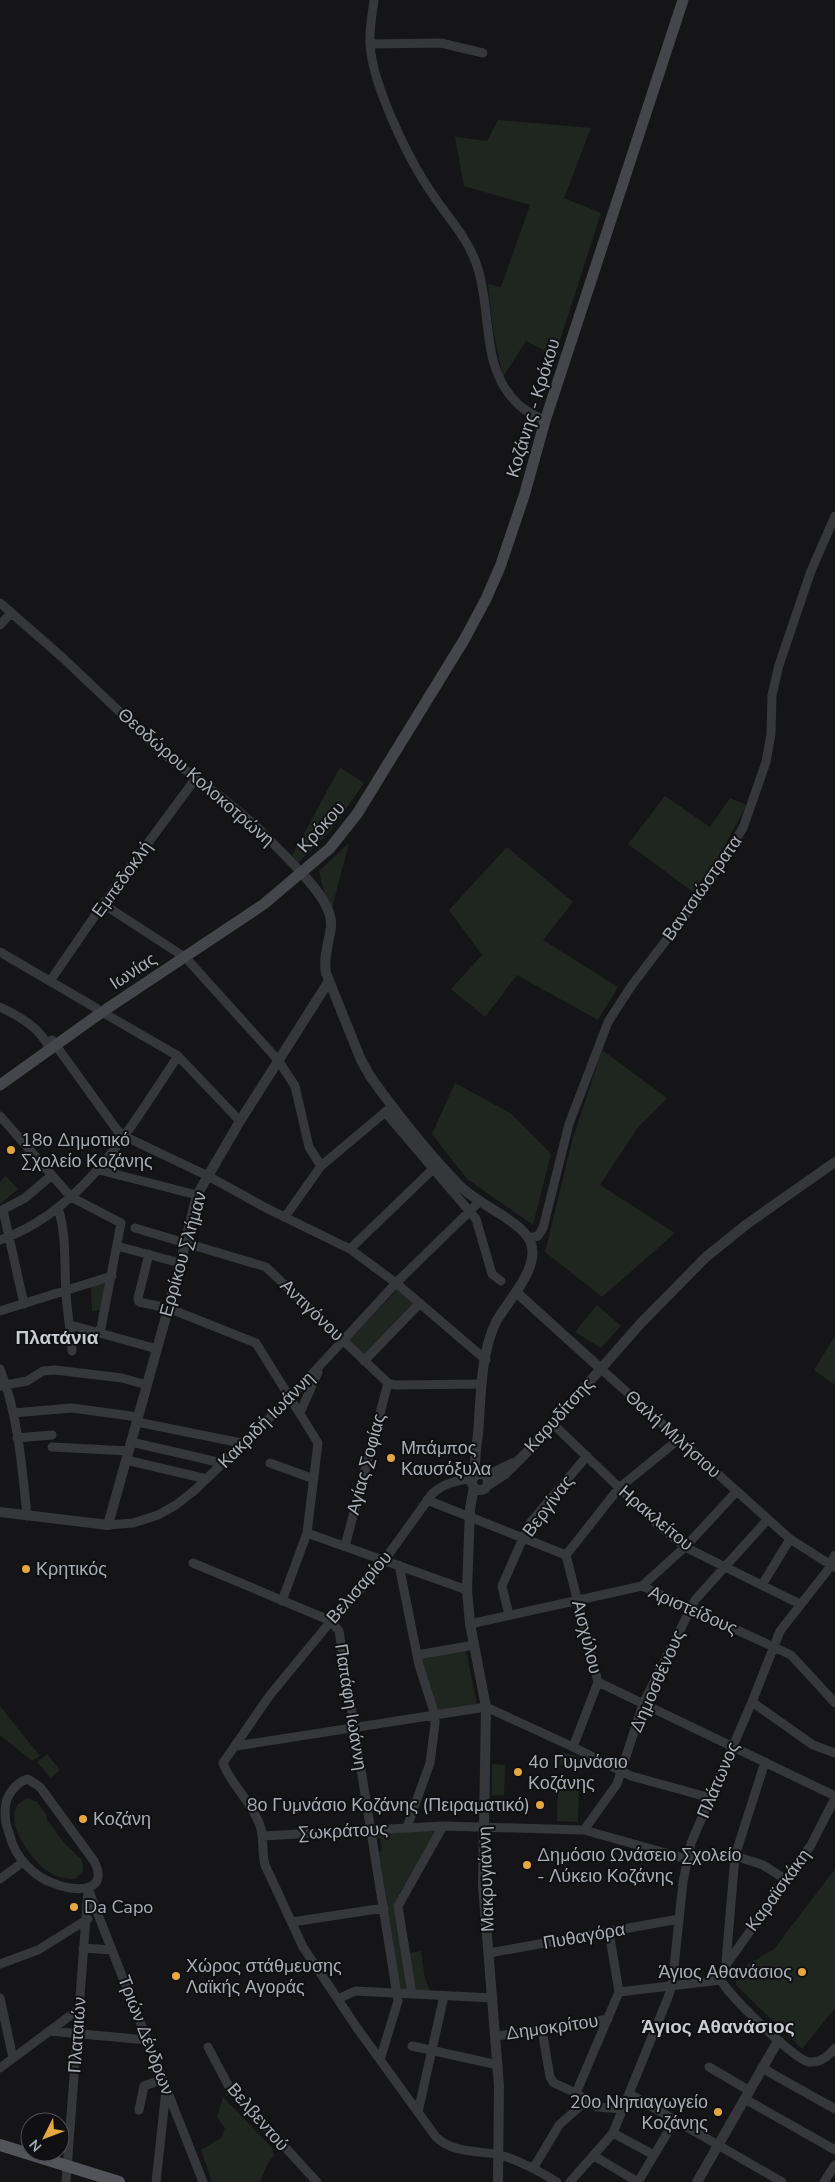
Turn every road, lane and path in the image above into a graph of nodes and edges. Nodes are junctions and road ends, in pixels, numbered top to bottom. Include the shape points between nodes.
1 (374, 0) edge
2 (683, 0) edge
3 (370, 44) junction
4 (483, 53) dead end
5 (545, 421) junction
6 (835, 516) edge
7 (0, 603) edge
8 (11, 613) junction
9 (0, 625) edge
10 (196, 778) junction
11 (364, 803) joint
12 (301, 872) junction
13 (103, 904) junction
14 (0, 952) edge
15 (183, 956) junction
16 (50, 981) junction
17 (329, 981) junction
18 (0, 1007) edge
19 (99, 1010) junction
20 (51, 1044) junction
21 (178, 1056) junction
22 (278, 1060) junction
23 (0, 1077) edge
24 (0, 1085) edge
25 (389, 1109) junction
26 (0, 1116) edge
27 (240, 1120) junction
28 (124, 1136) junction
29 (835, 1162) edge
30 (322, 1166) junction
31 (433, 1169) junction
32 (99, 1170) junction
33 (52, 1175) junction
34 (208, 1176) junction
35 (197, 1195) junction
36 (71, 1197) junction
37 (479, 1202) junction
38 (58, 1208) junction
39 (2, 1211) edge
40 (469, 1212) junction
41 (285, 1217) junction
42 (135, 1228) dead end
43 (10, 1237) junction
44 (529, 1238) junction
45 (0, 1240) edge
46 (186, 1242) junction
47 (117, 1246) junction
48 (350, 1249) junction
49 (148, 1254) junction
50 (180, 1263) junction
51 (112, 1276) junction
52 (501, 1281) dead end
53 (396, 1283) junction
54 (65, 1290) junction
55 (516, 1292) junction
56 (420, 1303) junction
57 (24, 1304) junction
58 (168, 1308) junction
59 (0, 1310) edge
60 (71, 1325) junction
61 (100, 1333) junction
62 (342, 1340) junction
63 (157, 1349) junction
64 (72, 1351) dead end
65 (486, 1360) junction
66 (364, 1361) junction
67 (321, 1364) junction
68 (600, 1368) junction
69 (0, 1369) edge
70 (388, 1383) junction
71 (482, 1384) junction
72 (147, 1385) junction
73 (4, 1386) edge
74 (290, 1398) junction
75 (13, 1412) junction
76 (300, 1413) junction
77 (137, 1419) junction
78 (553, 1424) junction
79 (52, 1435) dead end
80 (17, 1438) junction
81 (679, 1439) junction
82 (241, 1443) junction
83 (52, 1447) dead end
84 (129, 1451) junction
85 (586, 1456) junction
86 (222, 1463) junction
87 (270, 1463) dead end
88 (207, 1479) junction
89 (314, 1479) junction
90 (480, 1481) junction
91 (620, 1488) junction
92 (737, 1491) junction
93 (427, 1500) junction
94 (0, 1512) edge
95 (27, 1516) junction
96 (470, 1517) junction
97 (768, 1519) junction
98 (108, 1524) junction
99 (307, 1532) junction
100 (523, 1538) junction
101 (790, 1539) junction
102 (345, 1546) junction
103 (685, 1548) junction
104 (566, 1555) junction
105 (835, 1555) edge
106 (385, 1560) junction
107 (193, 1563) dead end
108 (399, 1565) junction
109 (833, 1566) edge
110 (724, 1567) junction
111 (762, 1585) junction
112 (642, 1586) junction
113 (467, 1590) junction
114 (577, 1599) junction
115 (282, 1601) junction
116 (800, 1604) junction
117 (690, 1609) junction
118 (509, 1615) junction
119 (331, 1621) junction
120 (470, 1624) junction
121 (474, 1645) junction
122 (774, 1646) junction
123 (417, 1655) junction
124 (598, 1682) junction
125 (752, 1702) junction
126 (835, 1703) edge
127 (643, 1704) junction
128 (486, 1707) junction
129 (435, 1715) junction
130 (355, 1727) junction
131 (236, 1746) junction
132 (732, 1746) junction
133 (573, 1747) junction
134 (835, 1753) edge
135 (765, 1762) junction
136 (620, 1770) junction
137 (835, 1797) edge
138 (710, 1798) junction
139 (443, 1826) junction
140 (483, 1826) junction
141 (407, 1827) junction
142 (371, 1829) junction
143 (584, 1830) junction
144 (263, 1836) junction
145 (735, 1856) junction
146 (687, 1859) junction
147 (23, 1862) junction
148 (0, 1879) edge
149 (784, 1879) junction
150 (88, 1889) junction
151 (384, 1908) junction
152 (97, 1912) junction
153 (679, 1919) junction
154 (85, 1922) junction
155 (292, 1922) junction
156 (609, 1932) junction
157 (728, 1932) junction
158 (740, 1943) junction
159 (83, 1948) junction
160 (112, 1950) junction
161 (489, 1953) junction
162 (0, 1964) edge
163 (726, 1964) junction
164 (721, 1980) junction
165 (672, 1986) junction
166 (619, 1992) junction
167 (397, 1993) junction
168 (412, 1994) junction
169 (444, 1996) junction
170 (0, 1998) edge
171 (493, 1998) junction
172 (338, 2000) junction
173 (78, 2008) junction
174 (608, 2019) junction
175 (542, 2030) junction
176 (49, 2031) junction
177 (77, 2034) junction
178 (496, 2036) junction
179 (147, 2040) junction
180 (778, 2041) junction
181 (412, 2046) dead end
182 (208, 2047) dead end
183 (835, 2048) edge
184 (432, 2051) junction
185 (13, 2058) junction
186 (380, 2060) junction
187 (498, 2065) junction
188 (709, 2066) dead end
189 (0, 2068) edge
190 (762, 2068) junction
191 (163, 2079) junction
192 (166, 2089) junction
193 (576, 2094) junction
194 (630, 2094) junction
195 (747, 2095) junction
196 (586, 2101) junction
197 (623, 2109) junction
198 (835, 2109) edge
199 (139, 2110) dead end
200 (418, 2112) junction
201 (675, 2120) junction
202 (613, 2133) junction
203 (0, 2145) edge
204 (718, 2145) junction
205 (835, 2150) edge
206 (654, 2154) junction
207 (499, 2155) junction
208 (594, 2156) junction
209 (835, 2165) edge
210 (67, 2166) junction
211 (534, 2168) junction
212 (66, 2182) edge
213 (119, 2182) edge
214 (156, 2182) edge
215 (203, 2182) edge
216 (317, 2182) edge
217 (498, 2182) edge
218 (557, 2182) edge
219 (570, 2182) edge
220 (638, 2182) edge
221 (697, 2182) edge
222 (782, 2182) edge
223 (824, 2182) edge

1 - 3 street
2 - 5 main road, Κοζάνης - Κρόκου
3 - 4 street via 441,43
3 - 5 street via 380,89 414,163 433,196 465,238 477,266 494,364 503,384 520,406
5 - 11 main road, Κοζάνης - Κρόκου via 511,536 486,599 446,671
6 - 44 street, Βαντσιώστρατα via 811,571 779,665 772,695 766,762 743,828 703,892 608,1022 569,1124 543,1228 538,1236
7 - 8 street, Θεοδώρου Κολοκοτρώνη
8 - 9 street
8 - 10 street, Θεοδώρου Κολοκοτρώνη via 158,748
10 - 12 street, Θεοδώρου Κολοκοτρώνη via 257,827
10 - 13 street, Εμπεδοκλή
11 - 12 main road, Κρόκου via 337,840
12 - 15 main road, Ιωνίας via 284,886 260,898
12 - 17 street, Θεοδώρου Κολοκοτρώνη via 319,895 331,924 324,962
13 - 15 street
13 - 16 street, Εμπεδοκλή
14 - 16 street
15 - 19 main road, Ιωνίας
15 - 22 street
16 - 19 street
17 - 22 street, Ερρίκου Σλήμαν
17 - 25 street, Θεοδώρου Κολοκοτρώνη via 361,1060
18 - 20 street via 27,1022
19 - 20 main road, Ιωνίας
19 - 21 street
20 - 23 main road, Ιωνίας
20 - 24 main road, Ιωνίας
20 - 28 street
21 - 27 street
21 - 28 street
22 - 27 street, Ερρίκου Σλήμαν
22 - 30 street via 296,1086 309,1147
25 - 30 street
25 - 31 street
25 - 37 street, Θεοδώρου Κολοκοτρώνη via 460,1186
26 - 33 street
27 - 34 street, Ερρίκου Σλήμαν
28 - 32 street
28 - 34 street
29 - 68 street, Καρυδίτσης via 753,1219 706,1257
30 - 41 street
31 - 40 street
31 - 48 street
32 - 35 street
32 - 36 street
33 - 36 street
33 - 39 street
34 - 35 street, Ερρίκου Σλήμαν
34 - 41 street
35 - 46 street, Ερρίκου Σλήμαν
36 - 38 street
36 - 47 street via 121,1223
37 - 40 street, Κακριδή Ιωάννη
37 - 44 street, Θεοδώρου Κολοκοτρώνη
38 - 43 street
38 - 54 street via 65,1239
39 - 43 street
40 - 52 street via 476,1219 492,1274
40 - 53 street, Κακριδή Ιωάννη
41 - 48 street
42 - 46 street, Αντιγόνου
43 - 45 street
43 - 57 street
44 - 55 street via 532,1258
46 - 50 street, Ερρίκου Σλήμαν
46 - 62 street, Αντιγόνου via 266,1267
47 - 49 street
47 - 51 street
48 - 53 street
49 - 50 street
49 - 58 street via 138,1300
50 - 58 street, Ερρίκου Σλήμαν
51 - 54 street
51 - 61 street
53 - 56 street
53 - 62 street, Κακριδή Ιωάννη
54 - 57 street
54 - 60 street
55 - 65 street, Μακρυγιάννη via 495,1324
55 - 68 street, Θαλή Μιλήσιου
56 - 65 street
56 - 66 street
57 - 59 street
58 - 63 street, Ερρίκου Σλήμαν
58 - 74 street via 256,1343
60 - 61 street
60 - 64 street
61 - 63 street
62 - 66 street, Αντιγόνου
62 - 67 street, Κακριδή Ιωάννη
63 - 72 street, Ερρίκου Σλήμαν
65 - 71 street, Μακρυγιάννη
66 - 70 street, Αντιγόνου
67 - 74 street, Κακριδή Ιωάννη
67 - 76 street
68 - 78 street, Καρυδίτσης
68 - 81 street, Θαλή Μιλήσιου
69 - 73 street
70 - 71 street
70 - 102 street, Αγίας Σοφίας
71 - 90 street, Μακρυγιάννη via 478,1437
72 - 73 street via 122,1378 55,1370 43,1371 27,1381
72 - 77 street, Ερρίκου Σλήμαν
73 - 75 street
74 - 76 street
74 - 82 street, Κακριδή Ιωάννη
75 - 77 street via 72,1408
75 - 80 street
76 - 89 street via 318,1443
77 - 82 street
77 - 84 street, Ερρίκου Σλήμαν
78 - 85 street, Ηρακλείτου
78 - 90 street, Καρυδίτσης via 517,1462
79 - 80 street
80 - 95 street
81 - 91 street
81 - 92 street, Θαλή Μιλήσιου
82 - 86 street, Κακριδή Ιωάννη
83 - 84 street
84 - 86 street
84 - 88 street
84 - 98 street, Ερρίκου Σλήμαν
85 - 91 street, Ηρακλείτου
85 - 100 street, Βεργίνας via 531,1522
86 - 88 street, Κακριδή Ιωάννη
87 - 89 street
88 - 98 street, Κακριδή Ιωάννη via 176,1505 158,1515 133,1523
89 - 99 street
90 - 93 street, Βελισαρίου via 449,1483 437,1489
90 - 96 street, Μακρυγιάννη
91 - 103 street, Ηρακλείτου
91 - 104 street
92 - 97 street, Θαλή Μιλήσιου
92 - 103 street
93 - 96 street
93 - 106 street, Βελισαρίου
94 - 95 street, Κακριδή Ιωάννη
95 - 98 street, Κακριδή Ιωάννη
96 - 100 street
96 - 113 street, Μακρυγιάννη
97 - 101 street, Θαλή Μιλήσιου
97 - 110 street, Δημοσθένους
99 - 102 street
99 - 115 street
100 - 104 street
100 - 118 street, Βεργίνας via 502,1586
101 - 109 street, Θαλή Μιλήσιου
101 - 111 street
102 - 106 street
103 - 110 street, Ηρακλείτου
103 - 112 street
104 - 114 street, Αισχύλου
105 - 109 street, Πλάτωνος
106 - 108 street
106 - 119 street, Βελισαρίου
107 - 115 street, Παπάφη Ιωάννη
108 - 113 street
108 - 123 street
109 - 116 street, Πλάτωνος
110 - 111 street, Ηρακλείτου
110 - 117 street, Δημοσθένους
111 - 116 street, Ηρακλείτου
112 - 114 street, Αριστείδους
112 - 117 street, Αριστείδους
113 - 120 street, Μακρυγιάννη
114 - 118 street, Αριστείδους
114 - 124 street, Αισχύλου
115 - 119 street, Παπάφη Ιωάννη
116 - 122 street, Πλάτωνος via 785,1623
117 - 122 street, Αριστείδους
117 - 127 street, Δημοσθένους
118 - 120 street, Αριστείδους
119 - 130 street, Παπάφη Ιωάννη via 340,1637
119 - 131 street, Βελισαρίου via 270,1696
120 - 121 street, Μακρυγιάννη
121 - 123 street
121 - 128 street, Μακρυγιάννη
122 - 125 street, Πλάτωνος
122 - 126 street, Αριστείδους via 791,1654
123 - 129 street
124 - 127 street
124 - 133 street, Αισχύλου
125 - 132 street, Πλάτωνος
125 - 134 street via 813,1745
127 - 132 street
127 - 136 street, Δημοσθένους
128 - 129 street
128 - 133 street
128 - 140 street, Μακρυγιάννη
129 - 130 street
129 - 141 street via 431,1756
130 - 131 street
130 - 142 street, Παπάφη Ιωάννη
131 - 144 street, Βελισαρίου via 223,1763 260,1823
132 - 135 street
132 - 138 street, Πλάτωνος
133 - 136 street
135 - 137 street
135 - 145 street
136 - 138 street
136 - 143 street, Δημοσθένους via 612,1793
137 - 149 street, Καραϊσκάκη via 811,1845
138 - 146 street, Πλάτωνος
139 - 140 street, Σωκράτους
139 - 141 street, Σωκράτους
139 - 168 street via 398,1906
140 - 143 street, Σωκράτους
140 - 161 street, Μακρυγιάννη via 483,1885
141 - 142 street, Σωκράτους
142 - 144 street, Σωκράτους
142 - 151 street, Παπάφη Ιωάννη
143 - 146 street, Σωκράτους
144 - 155 street via 265,1864
145 - 146 street, Σωκράτους
145 - 149 street via 763,1865
145 - 157 street
146 - 153 street, Πλάτωνος
147 - 148 street
147 - 150 street via 51,1883
147 - 150 street, Πλαταιών via 11,1840 5,1808 12,1791 23,1780 28,1780 40,1788 94,1861 98,1878
149 - 158 street, Καραϊσκάκη
150 - 152 street, Τριών Δένδρων
150 - 154 street, Πλαταιών
151 - 155 street
151 - 167 street, Παπάφη Ιωάννη
152 - 154 street
152 - 160 street, Τριών Δένδρων
153 - 156 street, Πυθαγόρα
153 - 165 street, Πλάτωνος
154 - 159 street, Πλαταιών
154 - 162 street via 38,1950
155 - 172 street via 303,1947
156 - 161 street, Πυθαγόρα
156 - 166 street
157 - 158 street
157 - 163 street
158 - 163 street, Καραϊσκάκη
159 - 160 street
159 - 173 street, Πλαταιών
160 - 179 street, Τριών Δένδρων
161 - 171 street, Μακρυγιάννη
163 - 164 street, Καραϊσκάκη
164 - 165 street
164 - 180 street
165 - 166 street
165 - 194 street, Πλάτωνος
166 - 174 street
167 - 168 street
167 - 172 street via 355,1991
167 - 186 street, Παπάφη Ιωάννη via 398,2001
168 - 169 street
169 - 171 street
169 - 184 street
170 - 185 street
171 - 178 street, Μακρυγιάννη
172 - 186 street
173 - 176 street
173 - 177 street, Πλαταιών
174 - 175 street, Δημοκρίτου
174 - 193 street
175 - 178 street, Δημοκρίτου
175 - 193 street via 551,2080
176 - 177 street
176 - 185 street
177 - 179 street
177 - 210 street, Πλαταιών
178 - 187 street, Μακρυγιάννη
179 - 191 street, Τριών Δένδρων
180 - 183 street via 801,2059 811,2062 828,2057
180 - 190 street
181 - 184 street
182 - 216 street, Βελβεντού via 228,2086
184 - 187 street
184 - 200 street
185 - 189 street
186 - 200 street
187 - 207 street, Μακρυγιάννη
188 - 195 street
190 - 195 street
190 - 198 street
191 - 192 street, Τριών Δένδρων
191 - 199 street via 144,2086
192 - 214 street
192 - 215 street, Τριών Δένδρων
193 - 196 street
194 - 197 street, Πλάτωνος
194 - 201 street
195 - 204 street
195 - 205 street
196 - 197 street via 597,2107
196 - 211 street via 559,2125
197 - 202 street, Πλάτωνος
200 - 207 street via 436,2137 448,2146
201 - 204 street
201 - 206 street
202 - 206 street
202 - 208 street, Πλάτωνος
203 - 210 main road
204 - 221 street
204 - 222 street
206 - 220 street
207 - 211 street
207 - 217 street, Μακρυγιάννη
208 - 219 street, Πλάτωνος
208 - 220 street
209 - 223 street
210 - 212 street, Πλαταιών
210 - 213 main road
211 - 218 street

